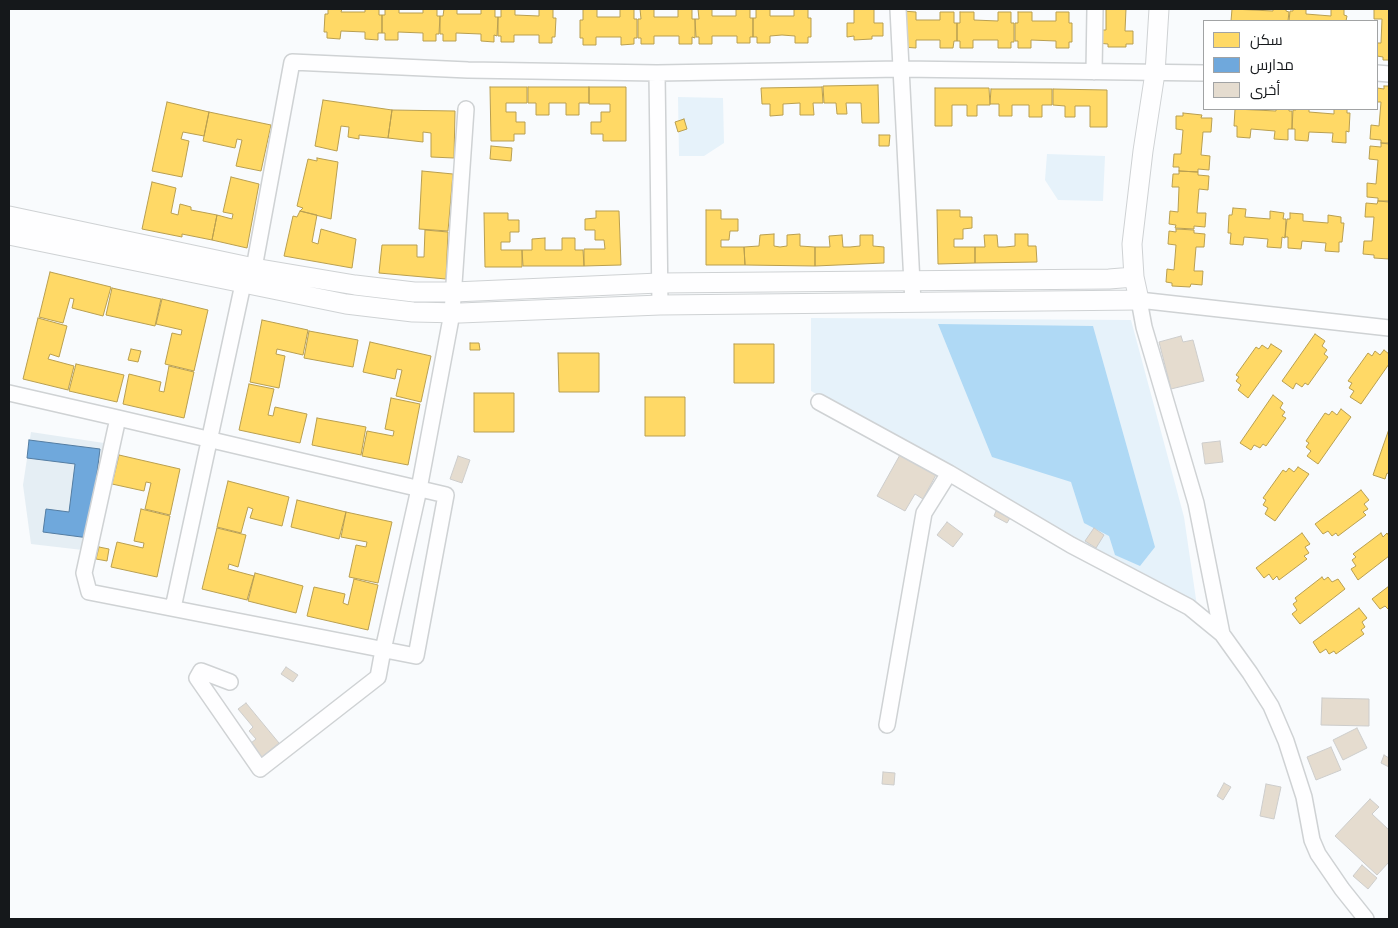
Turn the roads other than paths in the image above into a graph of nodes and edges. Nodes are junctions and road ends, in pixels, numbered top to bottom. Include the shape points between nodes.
1 (898, 9) edge
2 (1095, 9) edge
3 (1159, 9) edge
4 (901, 70) junction
5 (1094, 72) junction
6 (1155, 72) junction
7 (657, 73) junction
8 (1203, 73) edge
9 (466, 109) dead end
10 (9, 216) edge
11 (9, 235) edge
12 (254, 268) junction
13 (1134, 277) junction
14 (912, 281) junction
15 (659, 283) junction
16 (243, 284) junction
17 (454, 292) junction
18 (1139, 300) junction
19 (913, 303) junction
20 (660, 304) junction
21 (452, 313) junction
22 (1389, 328) edge
23 (9, 393) edge
24 (819, 402) dead end
25 (118, 418) junction
26 (210, 440) junction
27 (949, 473) junction
28 (420, 489) junction
29 (173, 608) junction
30 (1222, 634) junction
31 (383, 650) junction
32 (230, 682) dead end
33 (887, 725) dead end
34 (1366, 919) edge

1 - 4 street
2 - 5 street
3 - 6 street
4 - 5 street
4 - 7 street
4 - 14 street
5 - 6 street
6 - 8 street
6 - 13 street via 1133,228
7 - 12 street via 468,70 292,62
7 - 15 street
9 - 17 street
10 - 12 street
11 - 16 street
12 - 16 street
12 - 17 street via 355,285 414,292
13 - 14 street
13 - 18 street
14 - 15 street
14 - 19 street
15 - 17 street
15 - 20 street
16 - 21 street via 346,304
16 - 26 street
17 - 21 street
18 - 19 street
18 - 22 street
18 - 30 street via 1196,503
19 - 20 street
20 - 21 street
21 - 28 street
23 - 25 street
24 - 27 street
25 - 26 street
25 - 29 street via 84,573 89,592
26 - 28 street
26 - 29 street
27 - 30 street via 1071,545 1189,607
27 - 33 street via 924,513
28 - 31 street
28 - 31 street via 446,495 416,656
29 - 31 street
30 - 34 street via 1271,706 1298,778 1318,854
31 - 32 street via 378,676 260,768 197,678 200,671

